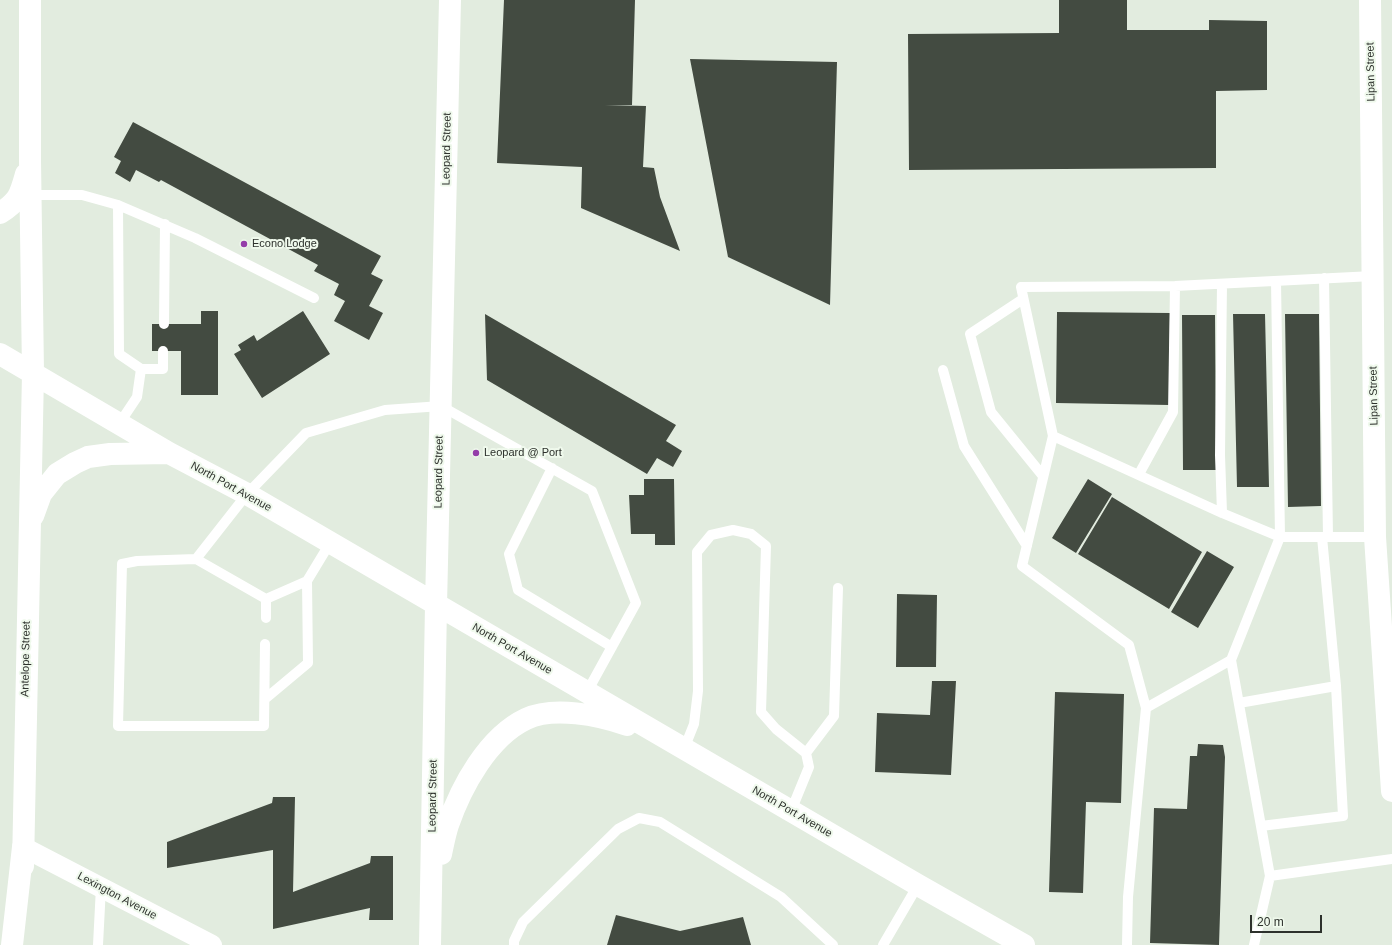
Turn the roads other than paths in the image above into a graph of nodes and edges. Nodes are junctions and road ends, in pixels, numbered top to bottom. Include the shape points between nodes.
1 (30, 0) edge
2 (450, 0) edge
3 (1370, 0) edge
4 (30, 160) junction
5 (30, 195) junction
6 (118, 205) junction
7 (0, 213) edge
8 (165, 224) junction
9 (1373, 276) junction
10 (1324, 278) junction
11 (1276, 281) junction
12 (1222, 284) junction
13 (1175, 286) junction
14 (314, 298) dead end
15 (1023, 299) junction
16 (164, 324) dead end
17 (163, 351) dead end
18 (0, 354) edge
19 (141, 369) junction
20 (943, 370) dead end
21 (32, 373) junction
22 (441, 406) junction
23 (119, 424) junction
24 (1053, 436) junction
25 (168, 453) junction
26 (552, 468) junction
27 (1139, 474) junction
28 (1043, 476) junction
29 (247, 494) junction
30 (1222, 513) junction
31 (28, 530) junction
32 (1280, 537) junction
33 (1325, 537) junction
34 (1375, 538) junction
35 (330, 543) junction
36 (1027, 546) junction
37 (196, 559) junction
38 (307, 581) junction
39 (838, 588) dead end
40 (266, 599) junction
41 (436, 605) junction
42 (266, 618) dead end
43 (265, 644) dead end
44 (612, 647) junction
45 (1231, 660) junction
46 (1336, 686) junction
47 (587, 692) junction
48 (265, 699) junction
49 (1239, 703) junction
50 (1146, 708) junction
51 (678, 745) junction
52 (806, 753) junction
53 (1392, 791) edge
54 (791, 811) junction
55 (1261, 826) junction
56 (23, 847) junction
57 (1392, 859) edge
58 (1270, 876) junction
59 (918, 885) junction
60 (101, 887) junction
61 (12, 945) edge
62 (21, 945) edge
63 (98, 945) edge
64 (212, 945) edge
65 (431, 945) edge
66 (514, 945) edge
67 (833, 945) edge
68 (883, 945) edge
69 (1024, 945) edge
70 (1127, 945) edge
71 (1254, 945) edge

1 - 4 main road, Antelope Street
2 - 22 main road, Leopard Street
3 - 9 main road, Lipan Street
4 - 5 main road, Antelope Street
4 - 7 main road via 21,192 12,205
5 - 6 lane via 82,195
5 - 21 main road, Antelope Street
6 - 8 lane
6 - 19 lane via 119,354
8 - 14 lane
8 - 16 lane
9 - 10 lane
9 - 34 main road, Lipan Street
10 - 11 lane
10 - 33 lane
11 - 12 lane
11 - 32 lane
12 - 13 lane
12 - 30 lane
13 - 15 lane via 1021,287
13 - 27 lane via 1173,412
15 - 24 lane
15 - 28 lane via 970,334 991,412
17 - 19 lane via 163,369
18 - 21 main road, North Port Avenue
19 - 23 lane via 137,397
20 - 36 lane via 964,446
21 - 23 main road, North Port Avenue
21 - 31 main road, Antelope Street
22 - 26 lane
22 - 29 lane via 385,410 306,433
22 - 41 main road, Leopard Street
23 - 25 main road, North Port Avenue
24 - 27 lane
24 - 28 lane
25 - 29 main road, North Port Avenue
25 - 31 main road via 110,454 88,457 75,463 57,474 41,494
26 - 44 lane via 592,491 636,603
26 - 44 lane via 509,554 518,590
27 - 30 lane
28 - 36 lane
29 - 35 main road, North Port Avenue
29 - 37 lane
30 - 32 lane
31 - 56 main road, Antelope Street
32 - 33 lane
32 - 45 lane
33 - 34 lane
33 - 46 lane
34 - 53 main road, Lipan Street
35 - 38 lane
35 - 41 main road, North Port Avenue
36 - 50 lane via 1022,566 1129,645
37 - 40 lane
37 - 48 lane via 122,564 118,726 264,726
38 - 40 lane
38 - 48 lane via 308,663
39 - 52 lane via 834,716
40 - 42 lane
41 - 47 main road, North Port Avenue
41 - 65 main road, Leopard Street
43 - 48 lane
44 - 47 lane
45 - 49 lane
45 - 50 lane
46 - 49 lane
46 - 55 lane via 1343,816
47 - 51 main road, North Port Avenue
49 - 55 lane
50 - 70 lane via 1128,897
51 - 52 lane via 694,724 698,691 697,552 711,535 733,530 751,534 766,546 761,712 776,729
51 - 54 main road, North Port Avenue
51 - 65 main road via 613,720 582,713 549,713 526,719 507,731 484,756 471,776 459,797 448,826 440,859
52 - 54 lane via 809,767
54 - 59 main road, North Port Avenue
55 - 58 lane
56 - 60 street, Lexington Avenue
56 - 61 main road
56 - 62 main road, Antelope Street
57 - 58 lane
58 - 71 lane
59 - 68 lane
59 - 69 main road, North Port Avenue
60 - 63 lane
60 - 64 street, Lexington Avenue
66 - 67 lane via 523,922 618,829 639,818 660,822 781,897

